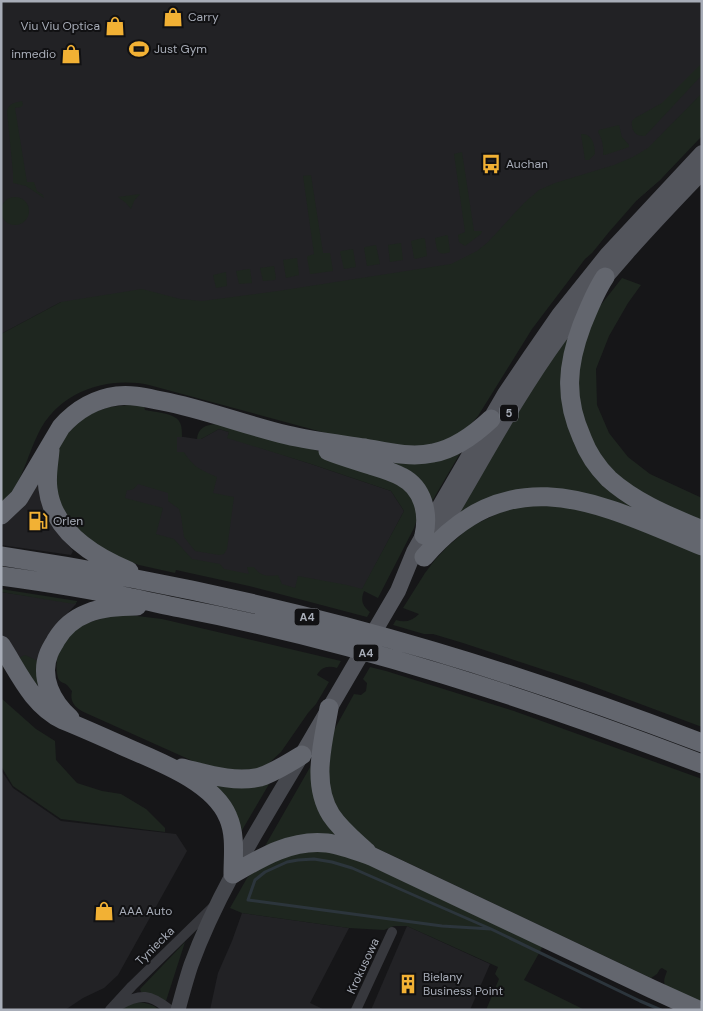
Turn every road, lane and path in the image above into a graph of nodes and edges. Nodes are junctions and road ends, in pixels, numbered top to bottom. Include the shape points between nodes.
1 (702, 153) edge
2 (702, 172) edge
3 (605, 277) junction
4 (491, 418) junction
5 (288, 435) junction
6 (50, 446) junction
7 (1, 515) edge
8 (702, 530) edge
9 (424, 534) junction
10 (702, 546) edge
11 (1, 556) edge
12 (424, 558) junction
13 (1, 576) edge
14 (167, 585) junction
15 (398, 590) junction
16 (181, 608) junction
17 (1, 645) edge
18 (329, 708) junction
19 (82, 728) junction
20 (702, 743) edge
21 (302, 755) junction
22 (702, 764) edge
23 (166, 765) junction
24 (371, 856) junction
25 (234, 874) junction
26 (219, 901) junction
27 (392, 932) dead end
28 (110, 1010) edge
29 (170, 1010) edge
30 (178, 1010) edge
31 (356, 1010) edge
32 (698, 1010) edge

1 - 4 main road, 5 via 573,296
2 - 3 main road, 5
3 - 8 highway via 589,307 571,360 570,404 576,424 588,453 619,487 656,511
3 - 12 main road, 5 via 530,378
4 - 5 highway via 455,445 418,455
4 - 9 main road, 5
5 - 6 highway via 182,406 118,396 92,403 68,418
5 - 9 highway via 394,473 410,482 424,506
6 - 7 highway via 19,498
6 - 14 highway via 48,488 52,507 62,525 95,555
9 - 15 main road, 5
10 - 12 highway via 594,504 571,498 538,496 502,502 478,513 445,535
11 - 14 highway, А4
12 - 15 main road, 5
13 - 16 highway, A4
14 - 20 highway, А4 via 322,620 432,650 595,703
15 - 18 main road, 5
16 - 19 highway via 135,606 96,610 76,620 59,635 48,654 46,681 66,715
16 - 22 highway, A4 via 275,629 440,673 585,720
17 - 19 highway via 22,682 42,706
18 - 21 main road
18 - 24 highway via 320,762 321,790 332,816 348,836
19 - 23 highway
21 - 23 highway via 263,776 248,779
21 - 25 main road
23 - 25 highway via 199,784 224,809 232,832
24 - 25 highway via 338,845 306,843 285,847
24 - 32 highway
25 - 26 main road
26 - 28 street, Tyniecka
26 - 30 main road via 190,966
27 - 31 street, Krokusowa
28 - 29 street via 132,998 147,997

